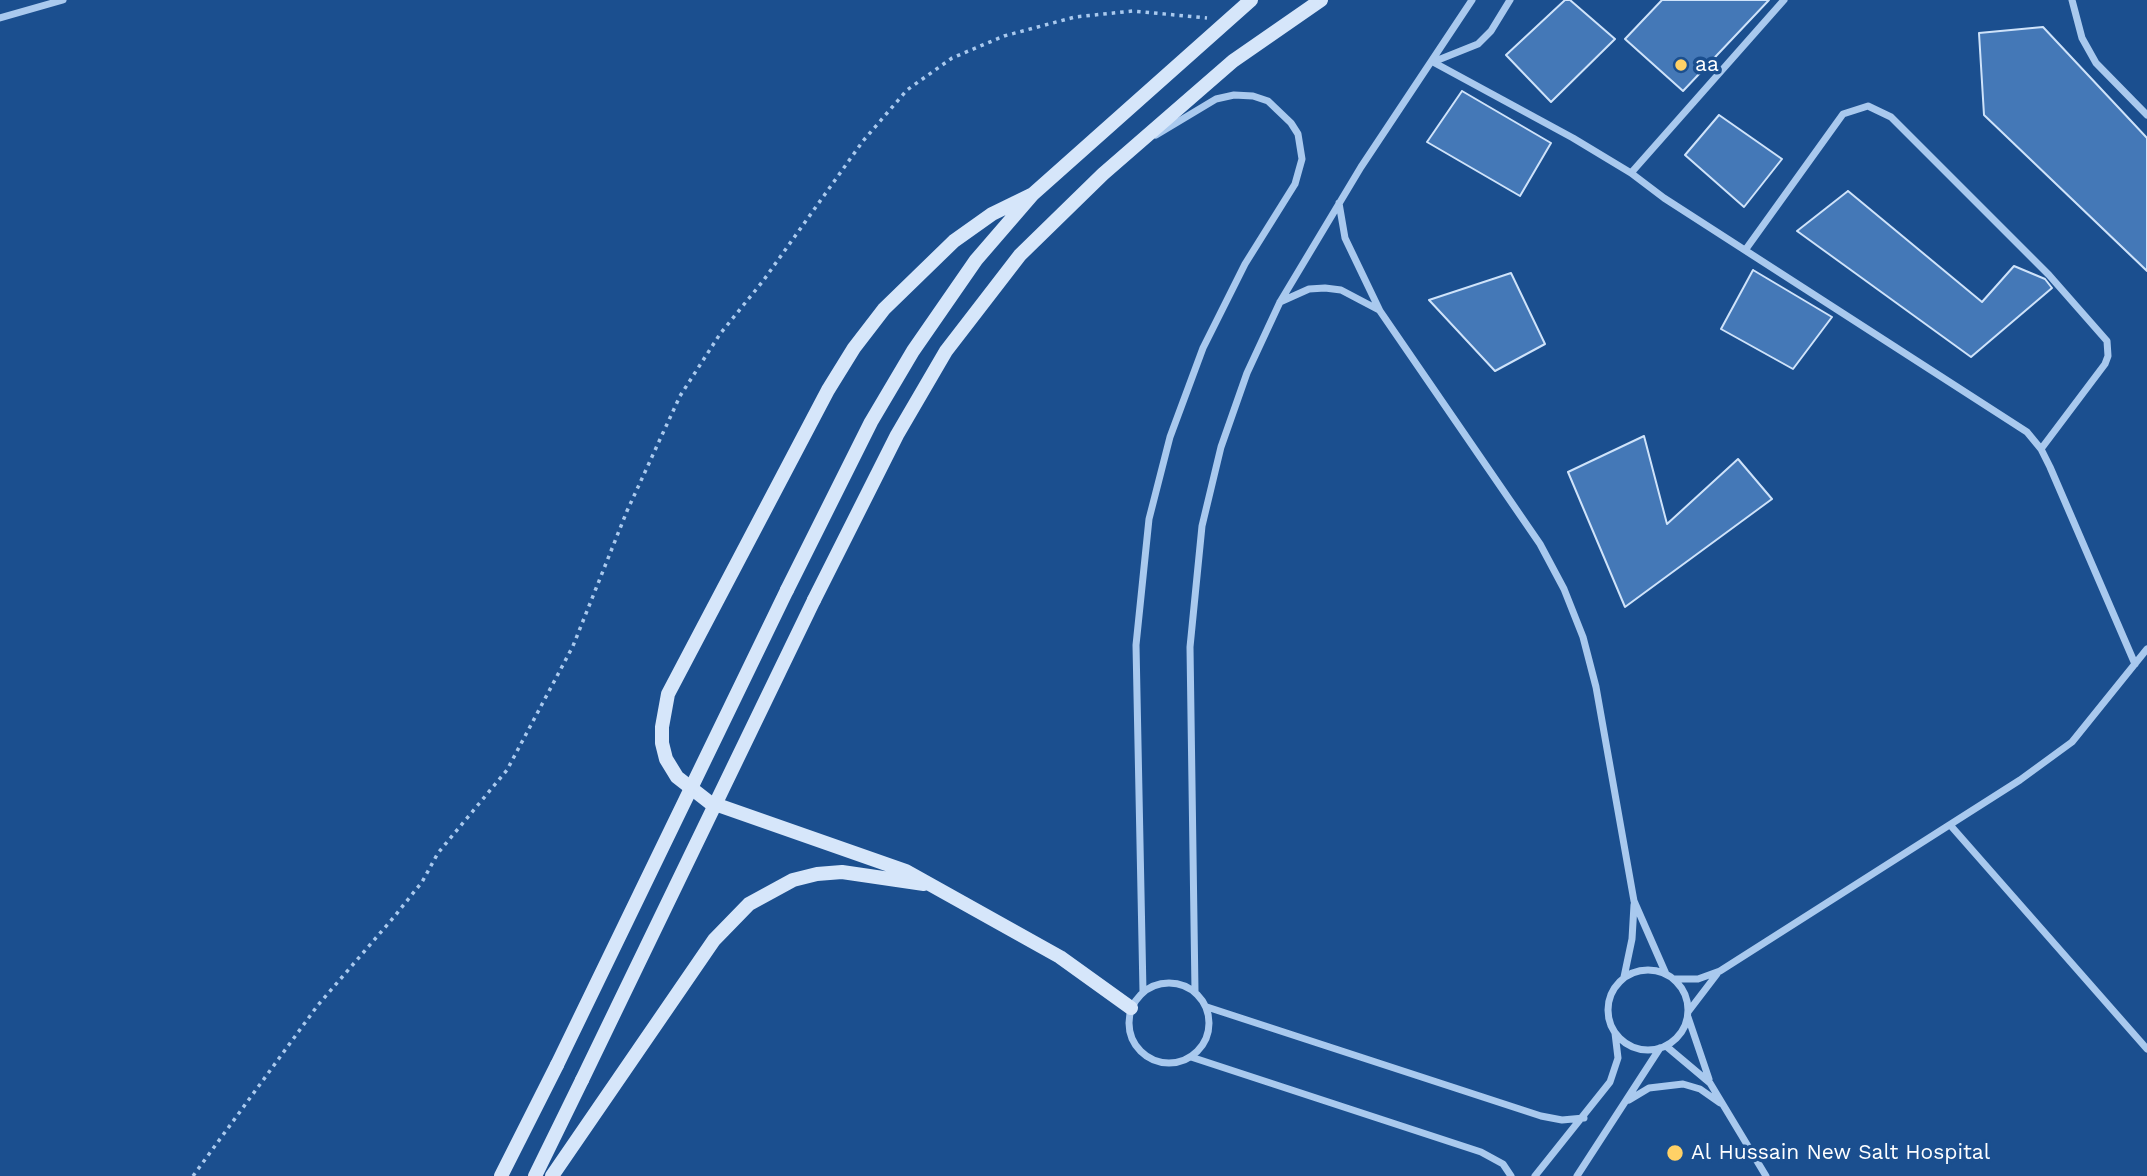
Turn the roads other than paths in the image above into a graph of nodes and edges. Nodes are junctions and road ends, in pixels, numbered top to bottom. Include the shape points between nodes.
1 (63, 0) edge
2 (1251, 0) edge
3 (1321, 0) edge
4 (1472, 0) edge
5 (1510, 0) edge
6 (1783, 0) edge
7 (2071, 0) edge
8 (0, 18) edge
9 (1433, 62) junction
10 (2147, 115) edge
11 (1140, 142) junction
12 (1631, 173) junction
13 (1033, 194) junction
14 (1339, 202) junction
15 (1746, 249) junction
16 (1280, 302) junction
17 (1380, 311) junction
18 (2041, 449) junction
19 (2147, 649) edge
20 (2135, 664) junction
21 (1951, 825) junction
22 (934, 886) junction
23 (1634, 901) junction
24 (1720, 971) junction
25 (1666, 974) junction
26 (1624, 977) junction
27 (1674, 979) junction
28 (1195, 991) junction
29 (1143, 992) junction
30 (1207, 1007) junction
31 (1131, 1008) junction
32 (1688, 1014) junction
33 (1614, 1033) junction
34 (1663, 1047) junction
35 (2147, 1049) edge
36 (1191, 1057) junction
37 (1710, 1083) junction
38 (1621, 1108) junction
39 (1728, 1110) junction
40 (1584, 1118) junction
41 (500, 1176) edge
42 (535, 1176) edge
43 (552, 1176) edge
44 (1511, 1176) edge
45 (1535, 1176) edge
46 (1577, 1176) edge
47 (1766, 1176) edge

1 - 8 street
2 - 13 main road
3 - 11 main road via 1233,61
4 - 9 street
5 - 9 street via 1478,44
6 - 12 street
7 - 10 street via 2082,38 2096,63
9 - 12 street
9 - 14 street
11 - 29 street via 1216,99 1252,96 1268,101 1291,123 1302,159 1295,184 1245,264 1203,348 1170,437 1149,519 1136,645
11 - 42 main road, bridge via 1029,246 969,318 897,435
12 - 15 street
13 - 22 main road via 992,214 954,241 884,309 854,348 682,667 664,710 666,760 691,792 709,803 877,859
13 - 41 main road, bridge via 971,268 913,351 841,480
14 - 16 street
14 - 17 street via 1345,238
15 - 18 street via 2017,425
15 - 18 street via 1843,114 1868,106 1891,117 2049,275 2107,341 2105,365
16 - 17 street via 1309,289 1325,288 1341,290
16 - 28 street via 1247,373 1221,447 1196,566 1190,647
17 - 23 street via 1539,544 1564,589 1596,687
18 - 20 street
19 - 20 street
20 - 21 street via 2072,741
21 - 24 street
21 - 35 street
22 - 31 main road via 1069,962
22 - 43 main road via 842,872 817,874 769,890 749,904 714,940
23 - 25 street
23 - 26 street
24 - 27 street via 1698,979
24 - 32 street
25 - 26 street via 1644,970
25 - 27 street
26 - 33 street via 1609,997 1607,1009
27 - 32 street via 1687,1000
28 - 29 street via 1168,982
28 - 30 street
29 - 31 street
30 - 36 street via 1206,1040
30 - 40 street via 1541,1116
31 - 36 street via 1131,1036 1144,1053 1163,1063
32 - 34 street via 1684,1028
32 - 37 street
33 - 34 street via 1634,1048
33 - 40 street via 1618,1045 1615,1071
34 - 37 street
34 - 38 street
36 - 44 street via 1481,1152 1503,1164
37 - 39 street
38 - 39 street via 1634,1096 1666,1084 1700,1089
38 - 46 street
39 - 47 street
40 - 45 street

